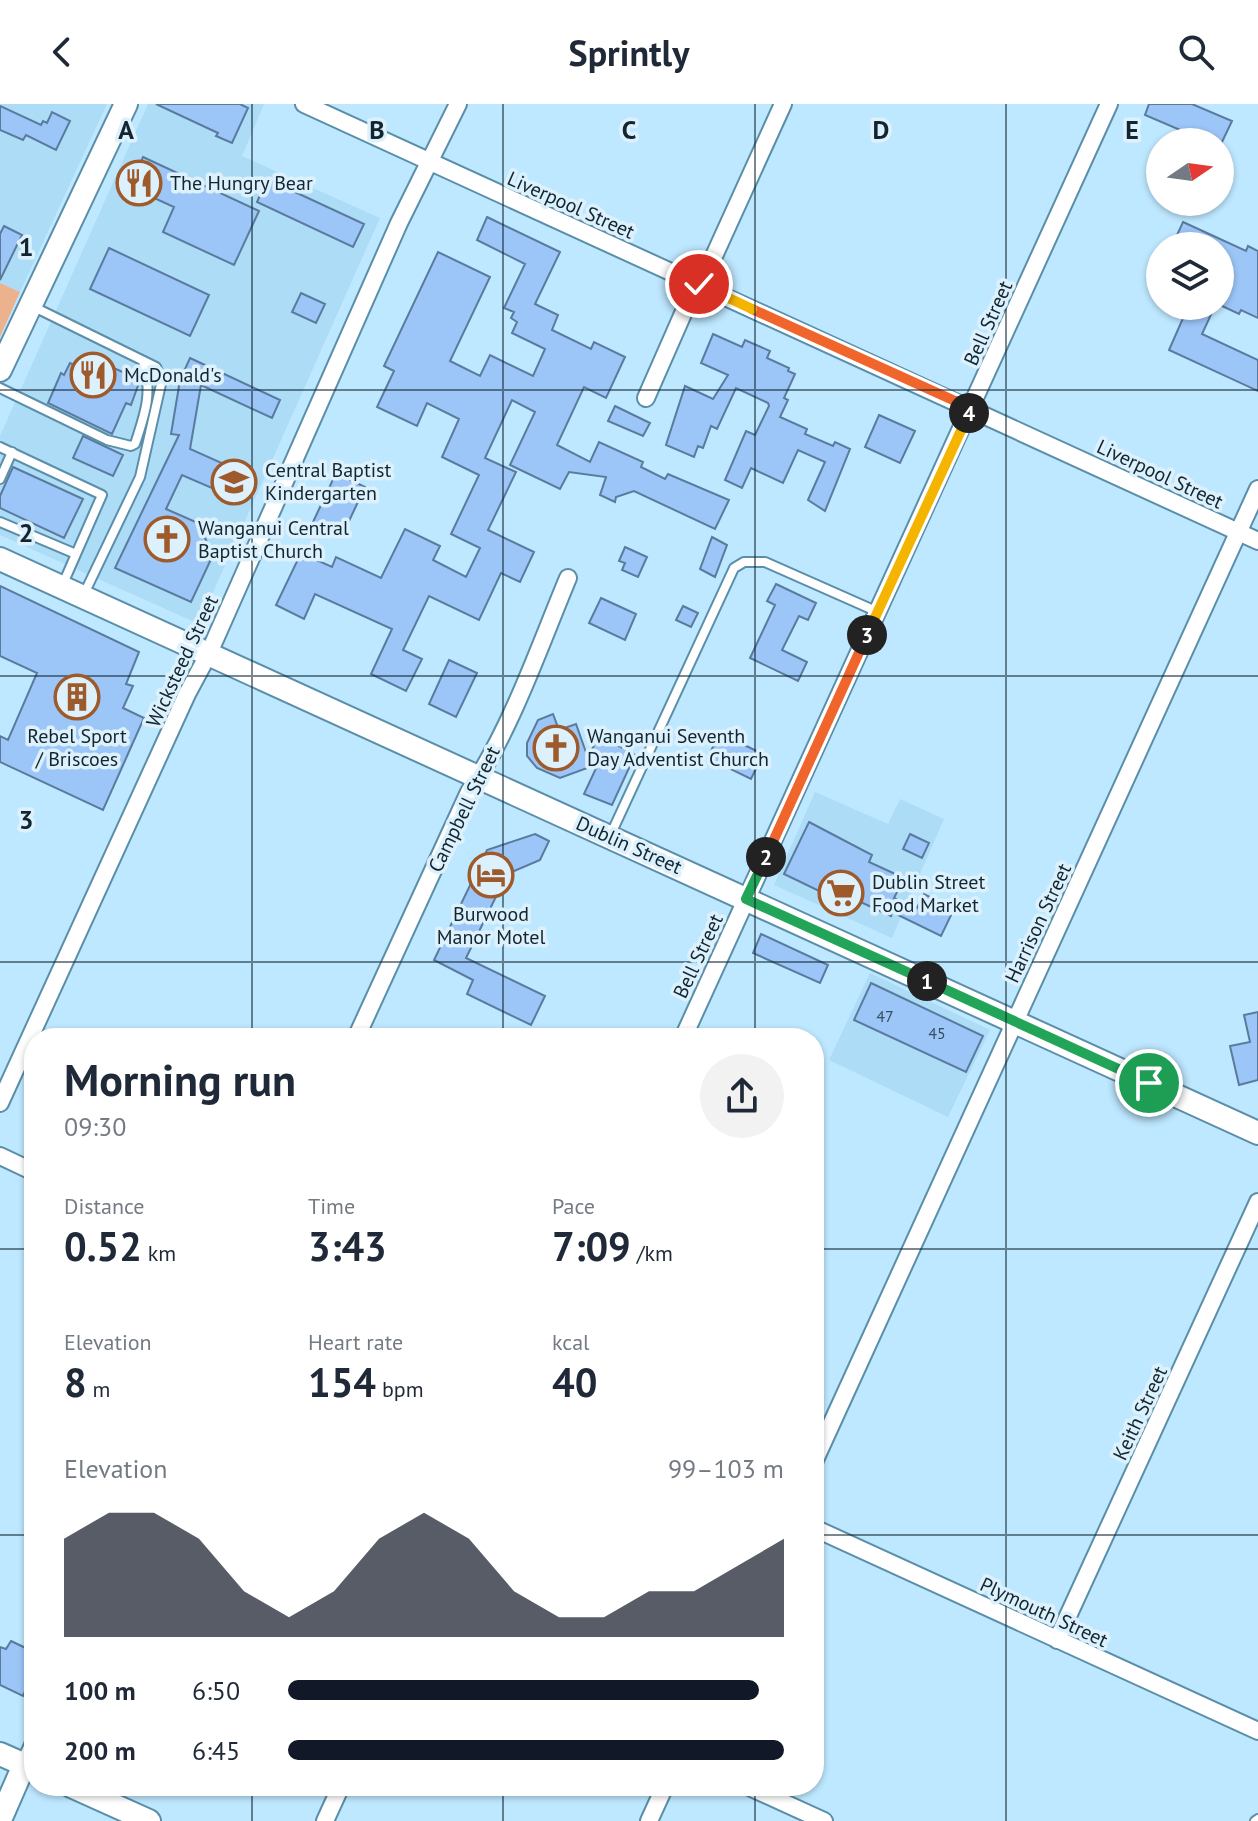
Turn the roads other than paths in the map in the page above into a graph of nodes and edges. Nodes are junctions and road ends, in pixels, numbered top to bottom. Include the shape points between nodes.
1 (126, 104) edge
2 (304, 104) edge
3 (458, 104) edge
4 (783, 104) edge
5 (1109, 104) edge
6 (329, 109) edge
7 (431, 162) junction
8 (699, 284) junction
9 (31, 305) junction
10 (143, 360) junction
11 (0, 370) edge
12 (0, 388) edge
13 (646, 398) dead end
14 (970, 409) junction
15 (0, 447) edge
16 (12, 452) junction
17 (0, 479) edge
18 (1258, 489) edge
19 (0, 522) edge
20 (1239, 532) junction
21 (1258, 541) edge
22 (76, 554) junction
23 (0, 559) edge
24 (568, 578) dead end
25 (61, 586) junction
26 (83, 596) junction
27 (878, 612) junction
28 (209, 653) junction
29 (479, 777) junction
30 (610, 837) junction
31 (746, 899) junction
32 (1015, 1022) junction
33 (34, 1028) edge
34 (361, 1028) edge
35 (688, 1028) edge
36 (24, 1051) edge
37 (0, 1103) edge
38 (1258, 1133) edge
39 (0, 1156) edge
40 (24, 1167) edge
41 (1258, 1202) edge
42 (824, 1440) edge
43 (824, 1533) edge
44 (1057, 1640) junction
45 (1258, 1731) edge
46 (0, 1754) edge
47 (24, 1765) edge
48 (24, 1776) edge
49 (93, 1796) edge
50 (336, 1796) edge
51 (660, 1796) edge
52 (769, 1796) edge
53 (0, 1820) edge
54 (149, 1821) edge
55 (325, 1821) edge
56 (649, 1821) edge
57 (824, 1821) edge

1 - 9 main road
2 - 6 street, Liverpool Street
3 - 7 street, Wicksteed Street
4 - 8 street
5 - 14 street, Bell Street
6 - 7 street, Liverpool Street
7 - 8 street, Liverpool Street
7 - 28 street, Wicksteed Street
8 - 13 street
8 - 14 street, Liverpool Street
9 - 10 lane
9 - 11 main road
10 - 12 lane via 150,383 144,419 131,446 107,440
10 - 26 lane via 156,367 162,380 140,477
14 - 20 street, Liverpool Street
14 - 27 street, Bell Street
15 - 16 lane
16 - 17 lane
16 - 22 lane via 102,495
18 - 20 street, Harrison Street
19 - 22 lane
20 - 21 street, Liverpool Street
20 - 32 street, Harrison Street
22 - 25 lane
23 - 25 main road, Dublin Street
24 - 29 street, Campbell Street
25 - 26 main road, Dublin Street
26 - 28 main road, Dublin Street
27 - 30 lane via 765,562 734,568
27 - 31 street, Bell Street
28 - 29 main road, Dublin Street
28 - 33 street, Wicksteed Street
29 - 30 main road, Dublin Street
29 - 34 street, Campbell Street
30 - 31 main road, Dublin Street
31 - 32 main road, Dublin Street
31 - 35 street, Bell Street
32 - 38 main road, Dublin Street
32 - 42 street, Harrison Street
36 - 37 street, Wicksteed Street
39 - 40 street
41 - 44 street, Keith Street
43 - 44 street, Plymouth Street
44 - 45 street, Plymouth Street
46 - 47 main road
48 - 53 main road
49 - 54 main road
50 - 55 street
51 - 56 street
52 - 57 street

